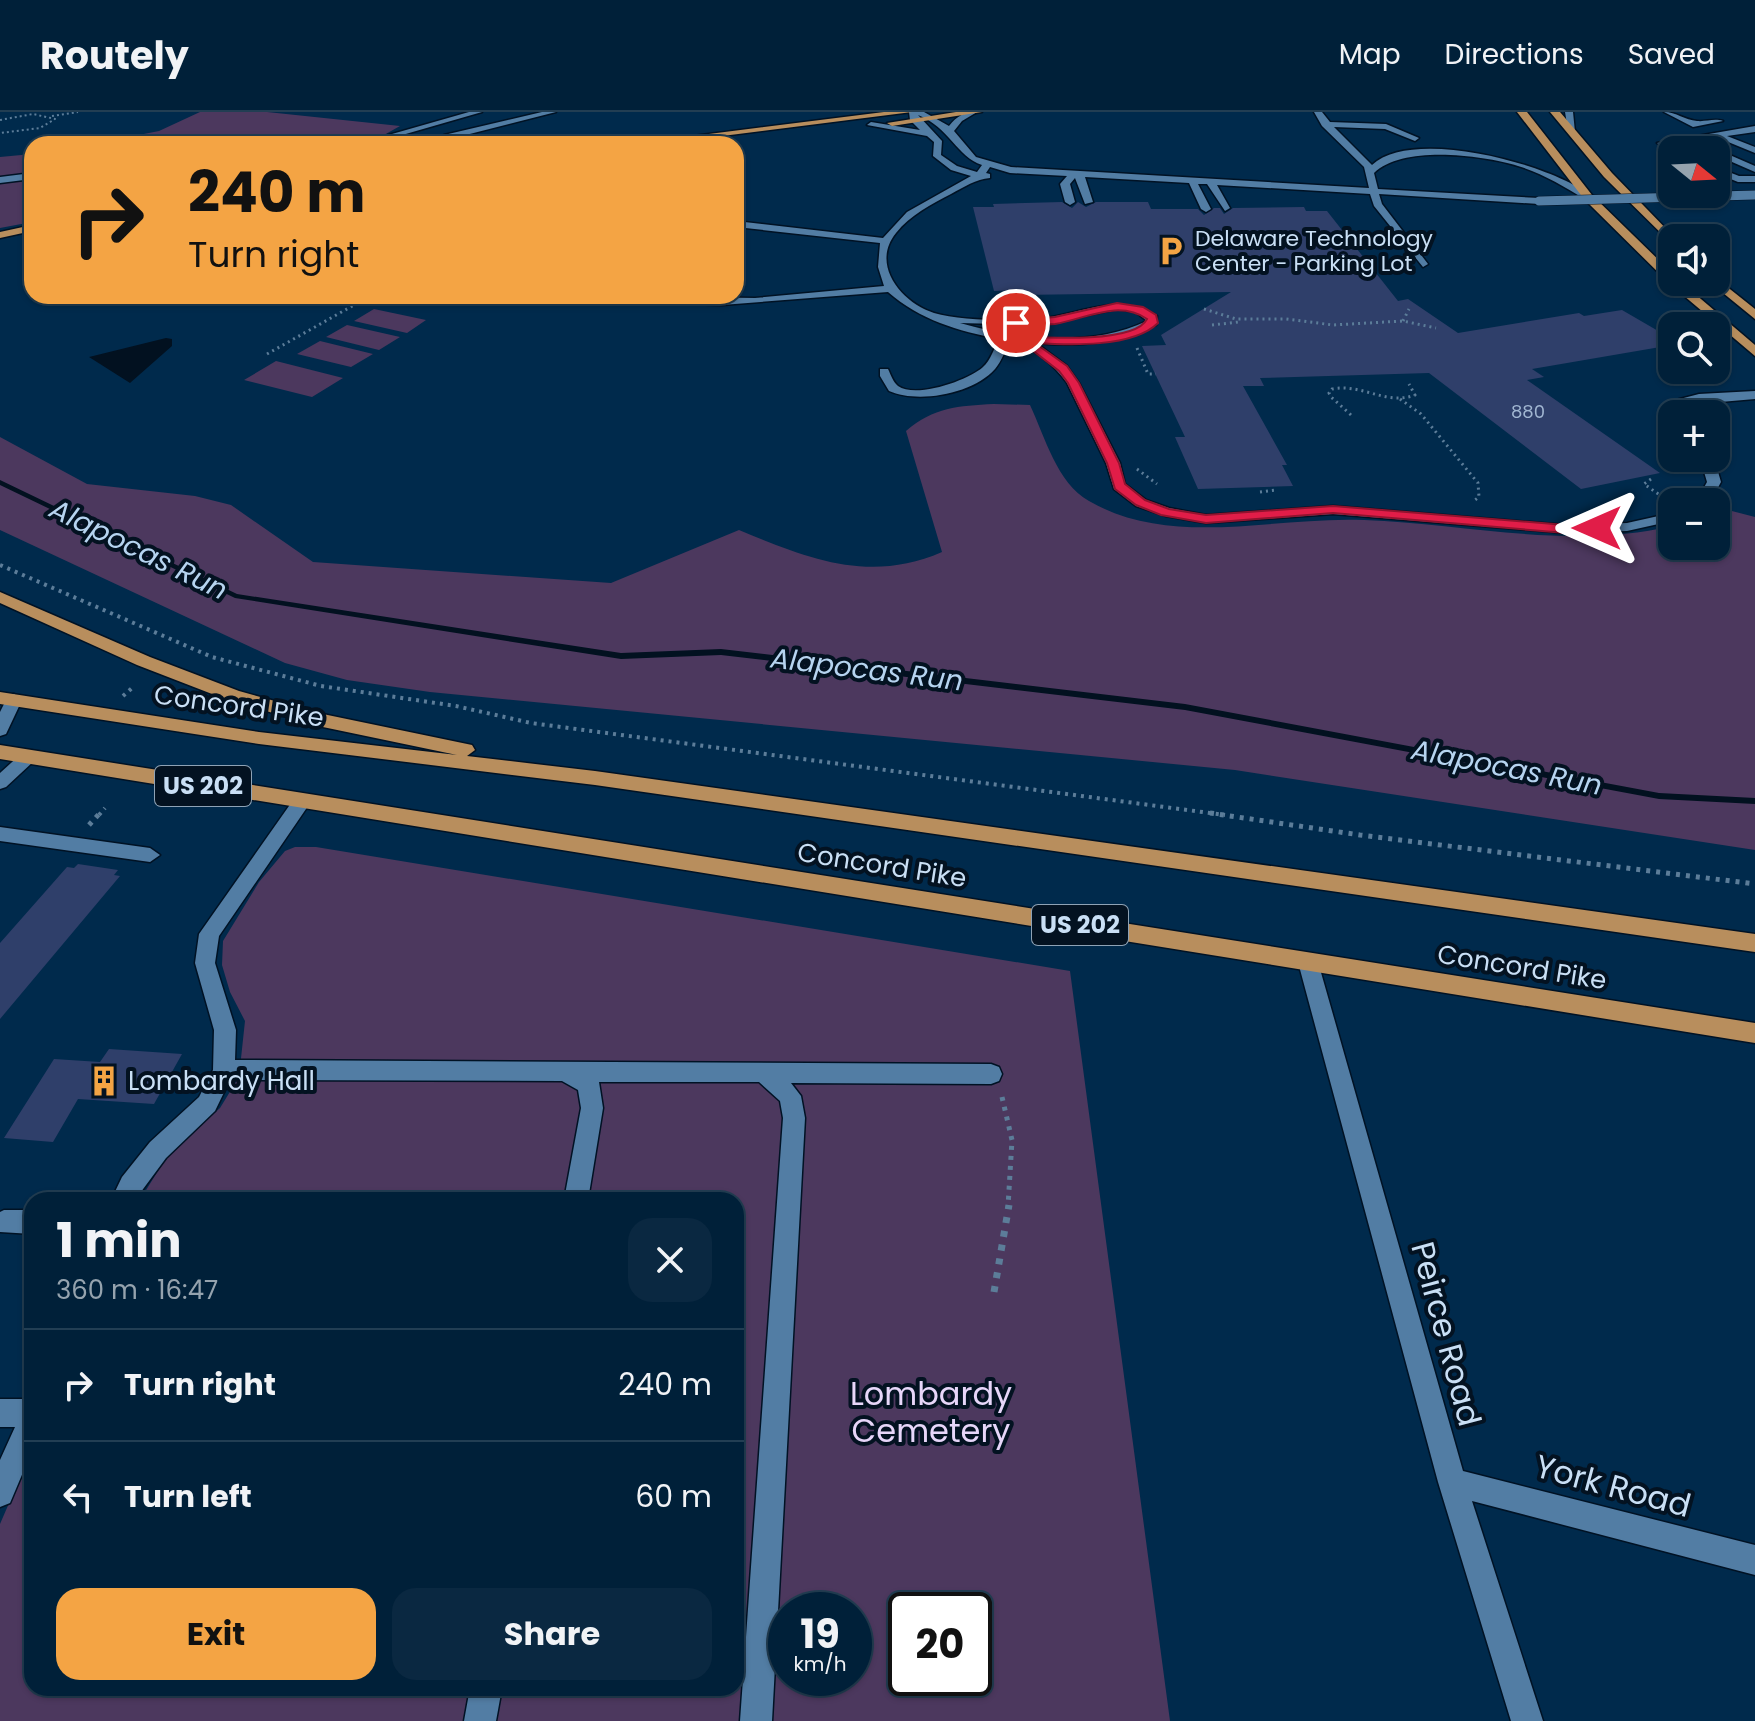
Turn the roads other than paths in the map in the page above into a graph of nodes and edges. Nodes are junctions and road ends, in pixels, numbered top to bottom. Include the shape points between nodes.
1 (478, 112) edge
2 (552, 112) edge
3 (975, 112) edge
4 (1318, 112) edge
5 (1522, 112) edge
6 (1555, 112) edge
7 (1569, 112) edge
8 (1668, 112) edge
9 (912, 114) edge
10 (932, 118) junction
11 (1724, 120) dead end
12 (1403, 121) dead end
13 (517, 123) junction
14 (1325, 124) junction
15 (1693, 124) junction
16 (871, 125) junction
17 (1755, 129) edge
18 (1572, 130) junction
19 (950, 131) junction
20 (515, 134) dead end
21 (930, 134) junction
22 (1716, 134) junction
23 (390, 136) edge
24 (452, 136) edge
25 (709, 136) edge
26 (1701, 136) edge
27 (1415, 138) junction
28 (744, 140) edge
29 (1755, 150) edge
30 (1418, 154) junction
31 (1730, 158) edge
32 (1755, 169) edge
33 (983, 170) junction
34 (1371, 171) junction
35 (1730, 176) edge
36 (24, 177) edge
37 (1075, 177) junction
38 (1755, 179) edge
39 (0, 180) edge
40 (1192, 180) junction
41 (1210, 181) junction
42 (1373, 191) junction
43 (1755, 195) edge
44 (1588, 197) junction
45 (1070, 202) dead end
46 (1088, 202) dead end
47 (1225, 208) dead end
48 (1206, 209) dead end
49 (744, 225) edge
50 (1658, 226) edge
51 (24, 230) edge
52 (0, 235) edge
53 (886, 241) junction
54 (24, 244) edge
55 (0, 248) edge
56 (1423, 264) dead end
57 (1658, 266) edge
58 (890, 289) junction
59 (1730, 294) edge
60 (1690, 296) edge
61 (744, 303) edge
62 (1088, 314) junction
63 (1755, 315) edge
64 (936, 317) junction
65 (1006, 337) junction
66 (1113, 337) junction
67 (1023, 339) junction
68 (1755, 352) edge
69 (884, 372) dead end
70 (1755, 395) edge
71 (1691, 400) edge
72 (1658, 520) edge
73 (0, 597) edge
74 (5, 702) edge
75 (0, 730) edge
76 (0, 752) edge
77 (28, 757) junction
78 (595, 778) junction
79 (0, 783) edge
80 (302, 801) junction
81 (0, 834) edge
82 (150, 855) dead end
83 (1755, 943) edge
84 (1308, 962) junction
85 (1755, 1033) edge
86 (224, 1070) junction
87 (564, 1072) junction
88 (764, 1073) junction
89 (991, 1074) road end
90 (127, 1192) edge
91 (577, 1192) edge
92 (4, 1222) dead end
93 (24, 1222) edge
94 (0, 1413) edge
95 (24, 1413) edge
96 (24, 1438) edge
97 (1452, 1482) junction
98 (0, 1493) edge
99 (1755, 1560) edge
100 (485, 1696) edge
101 (480, 1721) edge
102 (756, 1721) edge
103 (1527, 1721) edge

1 - 23 street
2 - 13 street
3 - 10 highway
3 - 19 street via 959,119
4 - 14 street
5 - 44 highway
6 - 18 highway
7 - 18 street
8 - 15 street
9 - 10 highway
9 - 16 highway
9 - 21 street
9 - 25 highway
10 - 19 street
11 - 15 street
12 - 27 street
13 - 20 street via 511,129
13 - 24 street
14 - 27 street via 1386,127
14 - 34 street
15 - 22 street
16 - 21 street
16 - 28 highway
17 - 22 street
18 - 50 highway
19 - 33 street
21 - 33 street via 946,165
22 - 26 street
22 - 29 street
27 - 30 street
30 - 34 street via 1386,159
30 - 44 street via 1506,161 1546,173
31 - 32 street
33 - 37 street via 1014,180
33 - 53 street via 907,218
34 - 42 street
35 - 38 street
36 - 39 street
37 - 40 street
37 - 45 street via 1065,184
37 - 46 street
40 - 41 street
40 - 48 street
41 - 42 street
41 - 47 street
42 - 43 street, bridge via 1539,201
42 - 56 street via 1377,204
44 - 57 highway
49 - 53 street
51 - 52 highway
53 - 58 street via 882,265
54 - 55 highway
58 - 61 street
58 - 64 street
59 - 63 highway
60 - 68 highway
62 - 64 street via 1016,323
62 - 66 street via 1079,324 1083,329
62 - 66 street via 1117,306 1139,309 1153,318 1137,333
64 - 65 street via 957,329
65 - 67 street
65 - 69 street via 986,371 949,388 900,392
66 - 67 street
67 - 72 street via 1063,369 1113,463 1119,486 1141,503 1166,512 1206,519 1333,510 1566,529
70 - 71 street
73 - 78 highway via 137,660 234,696
74 - 75 street
74 - 78 highway, Concord Pike / US 202
76 - 77 highway, Concord Pike / US 202
77 - 79 street
77 - 80 highway, Concord Pike / US 202
78 - 83 highway, Concord Pike / US 202
80 - 84 highway, Concord Pike / US 202
80 - 86 street via 209,934 205,963 225,1030
81 - 82 street
84 - 85 highway, Concord Pike / US 202
84 - 97 street, Peirce Road
86 - 87 street
86 - 90 street via 207,1104 158,1150
87 - 88 street
87 - 91 street via 589,1085 592,1108
88 - 89 street
88 - 102 street via 790,1096 794,1118
92 - 93 street
94 - 95 street
96 - 98 street
97 - 99 street, York Road
97 - 103 street, Peirce Road
100 - 101 street

